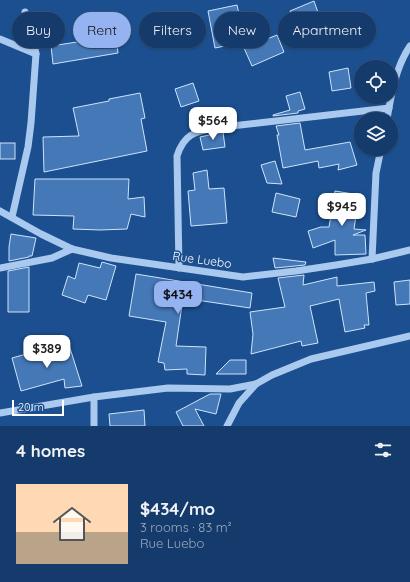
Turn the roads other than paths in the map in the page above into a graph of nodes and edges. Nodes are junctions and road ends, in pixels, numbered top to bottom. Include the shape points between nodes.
1 (0, 39) edge
2 (410, 46) edge
3 (35, 48) edge
4 (36, 54) junction
5 (389, 108) junction
6 (388, 112) edge
7 (380, 156) edge
8 (0, 211) edge
9 (12, 217) junction
10 (72, 249) junction
11 (410, 250) edge
12 (372, 259) junction
13 (0, 268) edge
14 (179, 268) junction
15 (410, 336) edge
16 (256, 384) junction
17 (94, 397) junction
18 (0, 413) edge
19 (94, 426) edge
20 (227, 426) edge

1 - 4 street
2 - 5 street via 398,73
3 - 4 street
4 - 9 street via 28,147
5 - 6 street
5 - 14 street via 253,123 194,133 183,143 177,156
7 - 12 street via 376,174
8 - 9 street, Rue Luebo
9 - 10 street, Rue Luebo
10 - 13 street via 52,258
10 - 14 street, Rue Luebo
11 - 12 street, Rue Luebo
12 - 14 street, Rue Luebo via 296,272 243,277
15 - 16 street via 311,359
16 - 17 street via 230,389 168,388
16 - 20 street via 239,403
17 - 18 street
17 - 19 street

